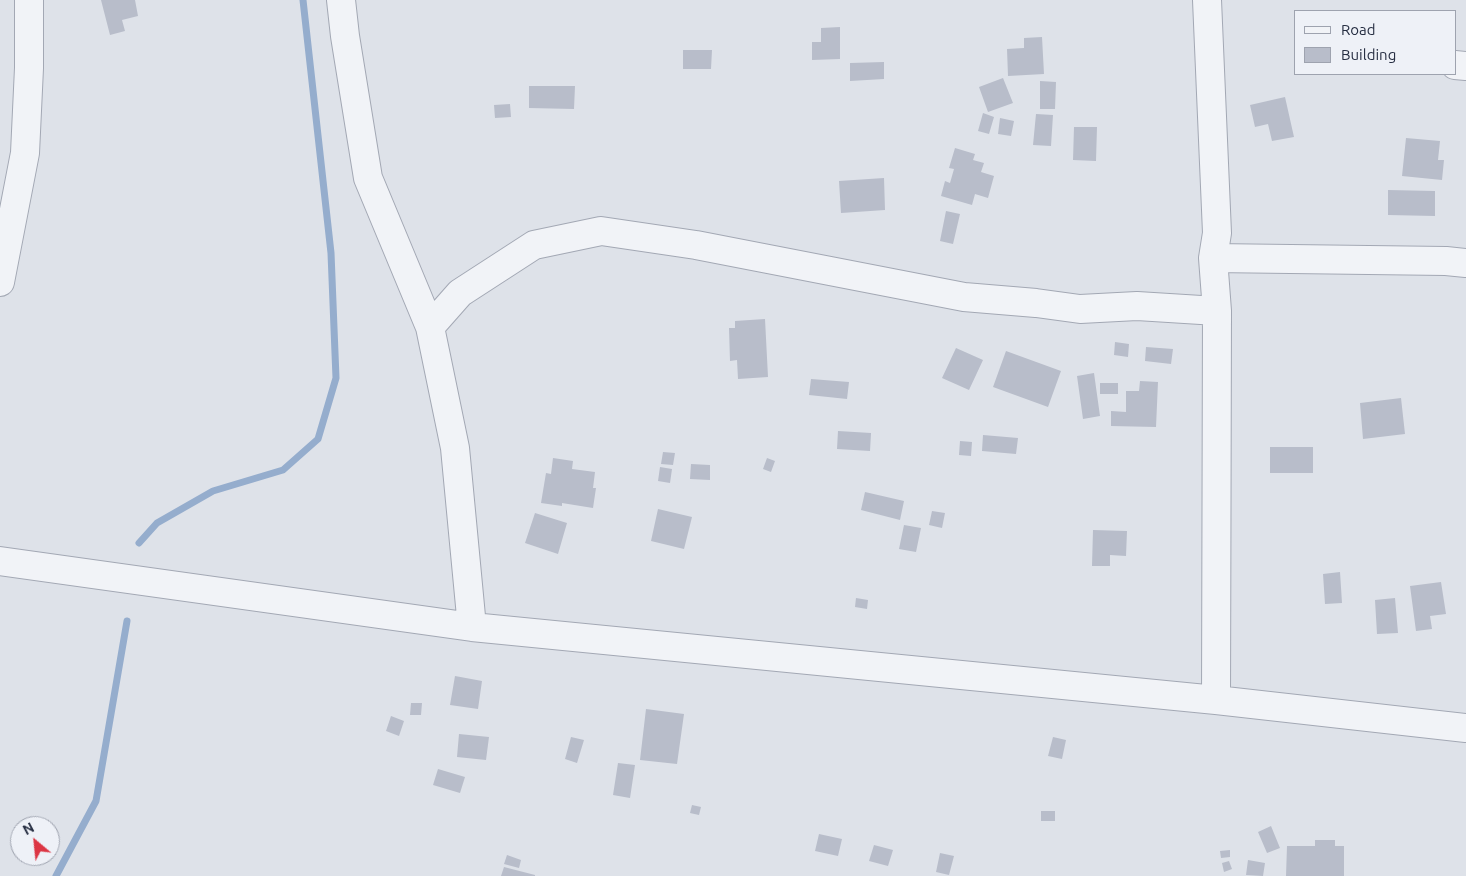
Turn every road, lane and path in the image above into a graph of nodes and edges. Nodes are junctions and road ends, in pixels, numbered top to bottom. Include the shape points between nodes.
1 (29, 0) edge
2 (341, 0) edge
3 (1207, 0) edge
4 (1213, 258) junction
5 (1466, 263) edge
6 (0, 282) edge
7 (1217, 311) junction
8 (430, 327) junction
9 (0, 561) edge
10 (472, 627) junction
11 (1216, 700) junction
12 (1466, 728) edge

1 - 6 street via 30,68 25,153
2 - 8 street via 368,178
3 - 4 street via 1217,233
4 - 5 street
4 - 7 street
7 - 8 street via 1137,306 1080,309 964,297 696,245 601,231 534,245 460,293
7 - 11 street
8 - 10 street via 455,448
9 - 10 street
10 - 11 street
11 - 12 street

